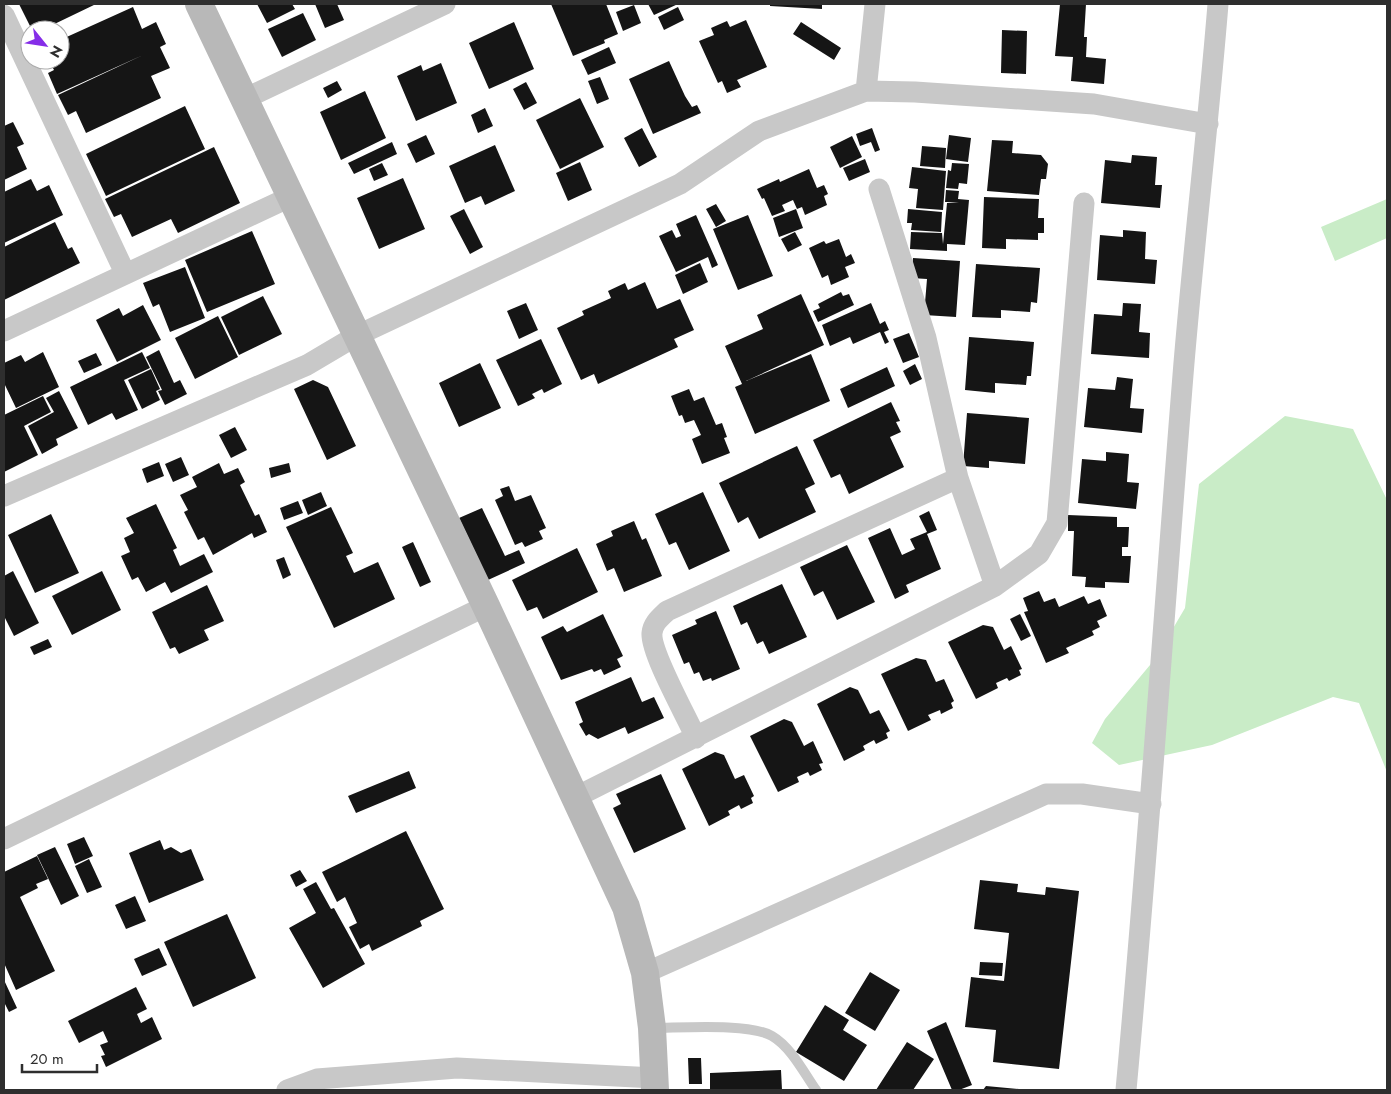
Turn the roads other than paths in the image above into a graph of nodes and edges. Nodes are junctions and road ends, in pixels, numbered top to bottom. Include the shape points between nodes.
1 (199, 4) edge
2 (446, 4) edge
3 (875, 4) edge
4 (1218, 4) edge
5 (4, 15) edge
6 (866, 91) junction
7 (244, 99) junction
8 (1208, 124) junction
9 (879, 189) dead end
10 (290, 197) junction
11 (1084, 204) dead end
12 (125, 273) junction
13 (4, 331) edge
14 (356, 336) junction
15 (958, 478) junction
16 (4, 496) edge
17 (995, 586) junction
18 (486, 606) junction
19 (696, 738) junction
20 (574, 798) junction
21 (1151, 804) junction
22 (4, 839) edge
23 (643, 965) junction
24 (652, 1028) junction
25 (655, 1084) edge
26 (288, 1090) edge
27 (816, 1090) edge
28 (1126, 1090) edge

1 - 7 street
2 - 7 street
3 - 6 street
4 - 8 street
5 - 12 street
6 - 8 street via 1094,104
6 - 14 street via 759,131 680,184
7 - 10 street
8 - 21 street via 1158,681
9 - 15 street via 926,338
10 - 12 street
10 - 14 street
11 - 17 street via 1057,522 1039,554
12 - 13 street
14 - 16 street via 307,365
14 - 18 street
15 - 17 street
15 - 19 street via 667,611 655,622 652,634 655,650
17 - 19 street
18 - 20 street
18 - 22 street
19 - 20 street
20 - 23 street via 612,876 633,927
21 - 23 street via 1082,794 1046,794
21 - 28 street
23 - 24 street
24 - 25 street
24 - 27 lane via 737,1027 772,1035 788,1050
25 - 26 street via 457,1068 317,1079

